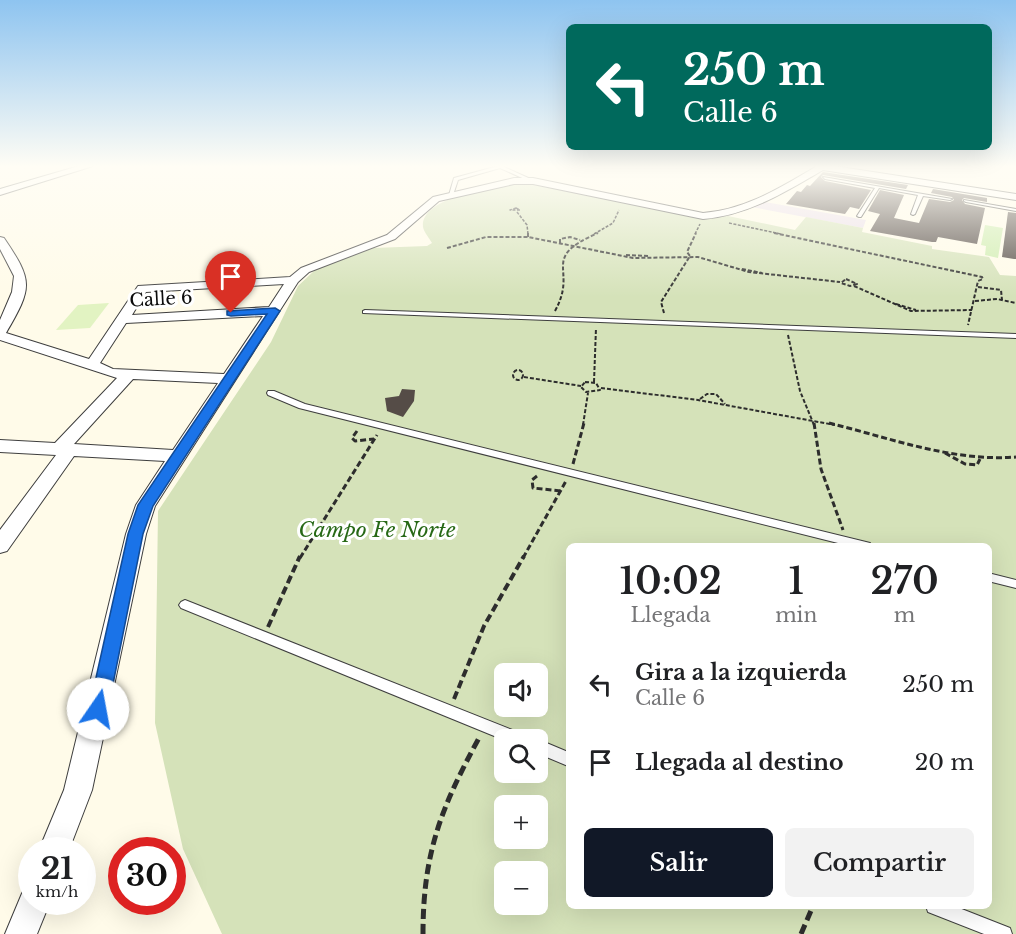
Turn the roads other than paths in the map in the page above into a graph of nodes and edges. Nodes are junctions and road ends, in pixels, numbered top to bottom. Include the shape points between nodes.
1 (422, 210) edge
2 (676, 210) edge
3 (733, 210) edge
4 (863, 210) edge
5 (915, 210) edge
6 (913, 214) dead end
7 (859, 216) dead end
8 (0, 240) edge
9 (293, 280) junction
10 (275, 311) junction
11 (365, 312) dead end
12 (122, 319) junction
13 (0, 334) edge
14 (1016, 336) edge
15 (91, 366) junction
16 (129, 374) junction
17 (230, 379) junction
18 (271, 393) dead end
19 (0, 446) edge
20 (65, 449) junction
21 (178, 456) junction
22 (854, 543) edge
23 (0, 545) edge
24 (992, 578) edge
25 (1016, 584) edge
26 (185, 605) dead end
27 (494, 729) edge
28 (548, 751) edge
29 (566, 758) edge
30 (59, 837) edge
31 (942, 909) edge
32 (29, 915) edge
33 (21, 934) edge
34 (1004, 934) edge

1 - 9 street via 391,237 305,270
2 - 3 street via 708,216
4 - 7 lane
5 - 6 lane
8 - 13 street via 20,278 15,304
9 - 10 street
9 - 12 street via 142,289
10 - 12 street, Calle 6
10 - 17 street
11 - 14 lane
12 - 15 street
13 - 15 street
15 - 16 street
16 - 17 street
16 - 20 street
17 - 21 street
18 - 22 lane via 302,406 569,476
19 - 20 street
20 - 21 street
20 - 23 street
21 - 30 street via 146,505 136,534 78,790
24 - 25 lane
26 - 27 lane
28 - 29 lane
31 - 34 lane
32 - 33 street

